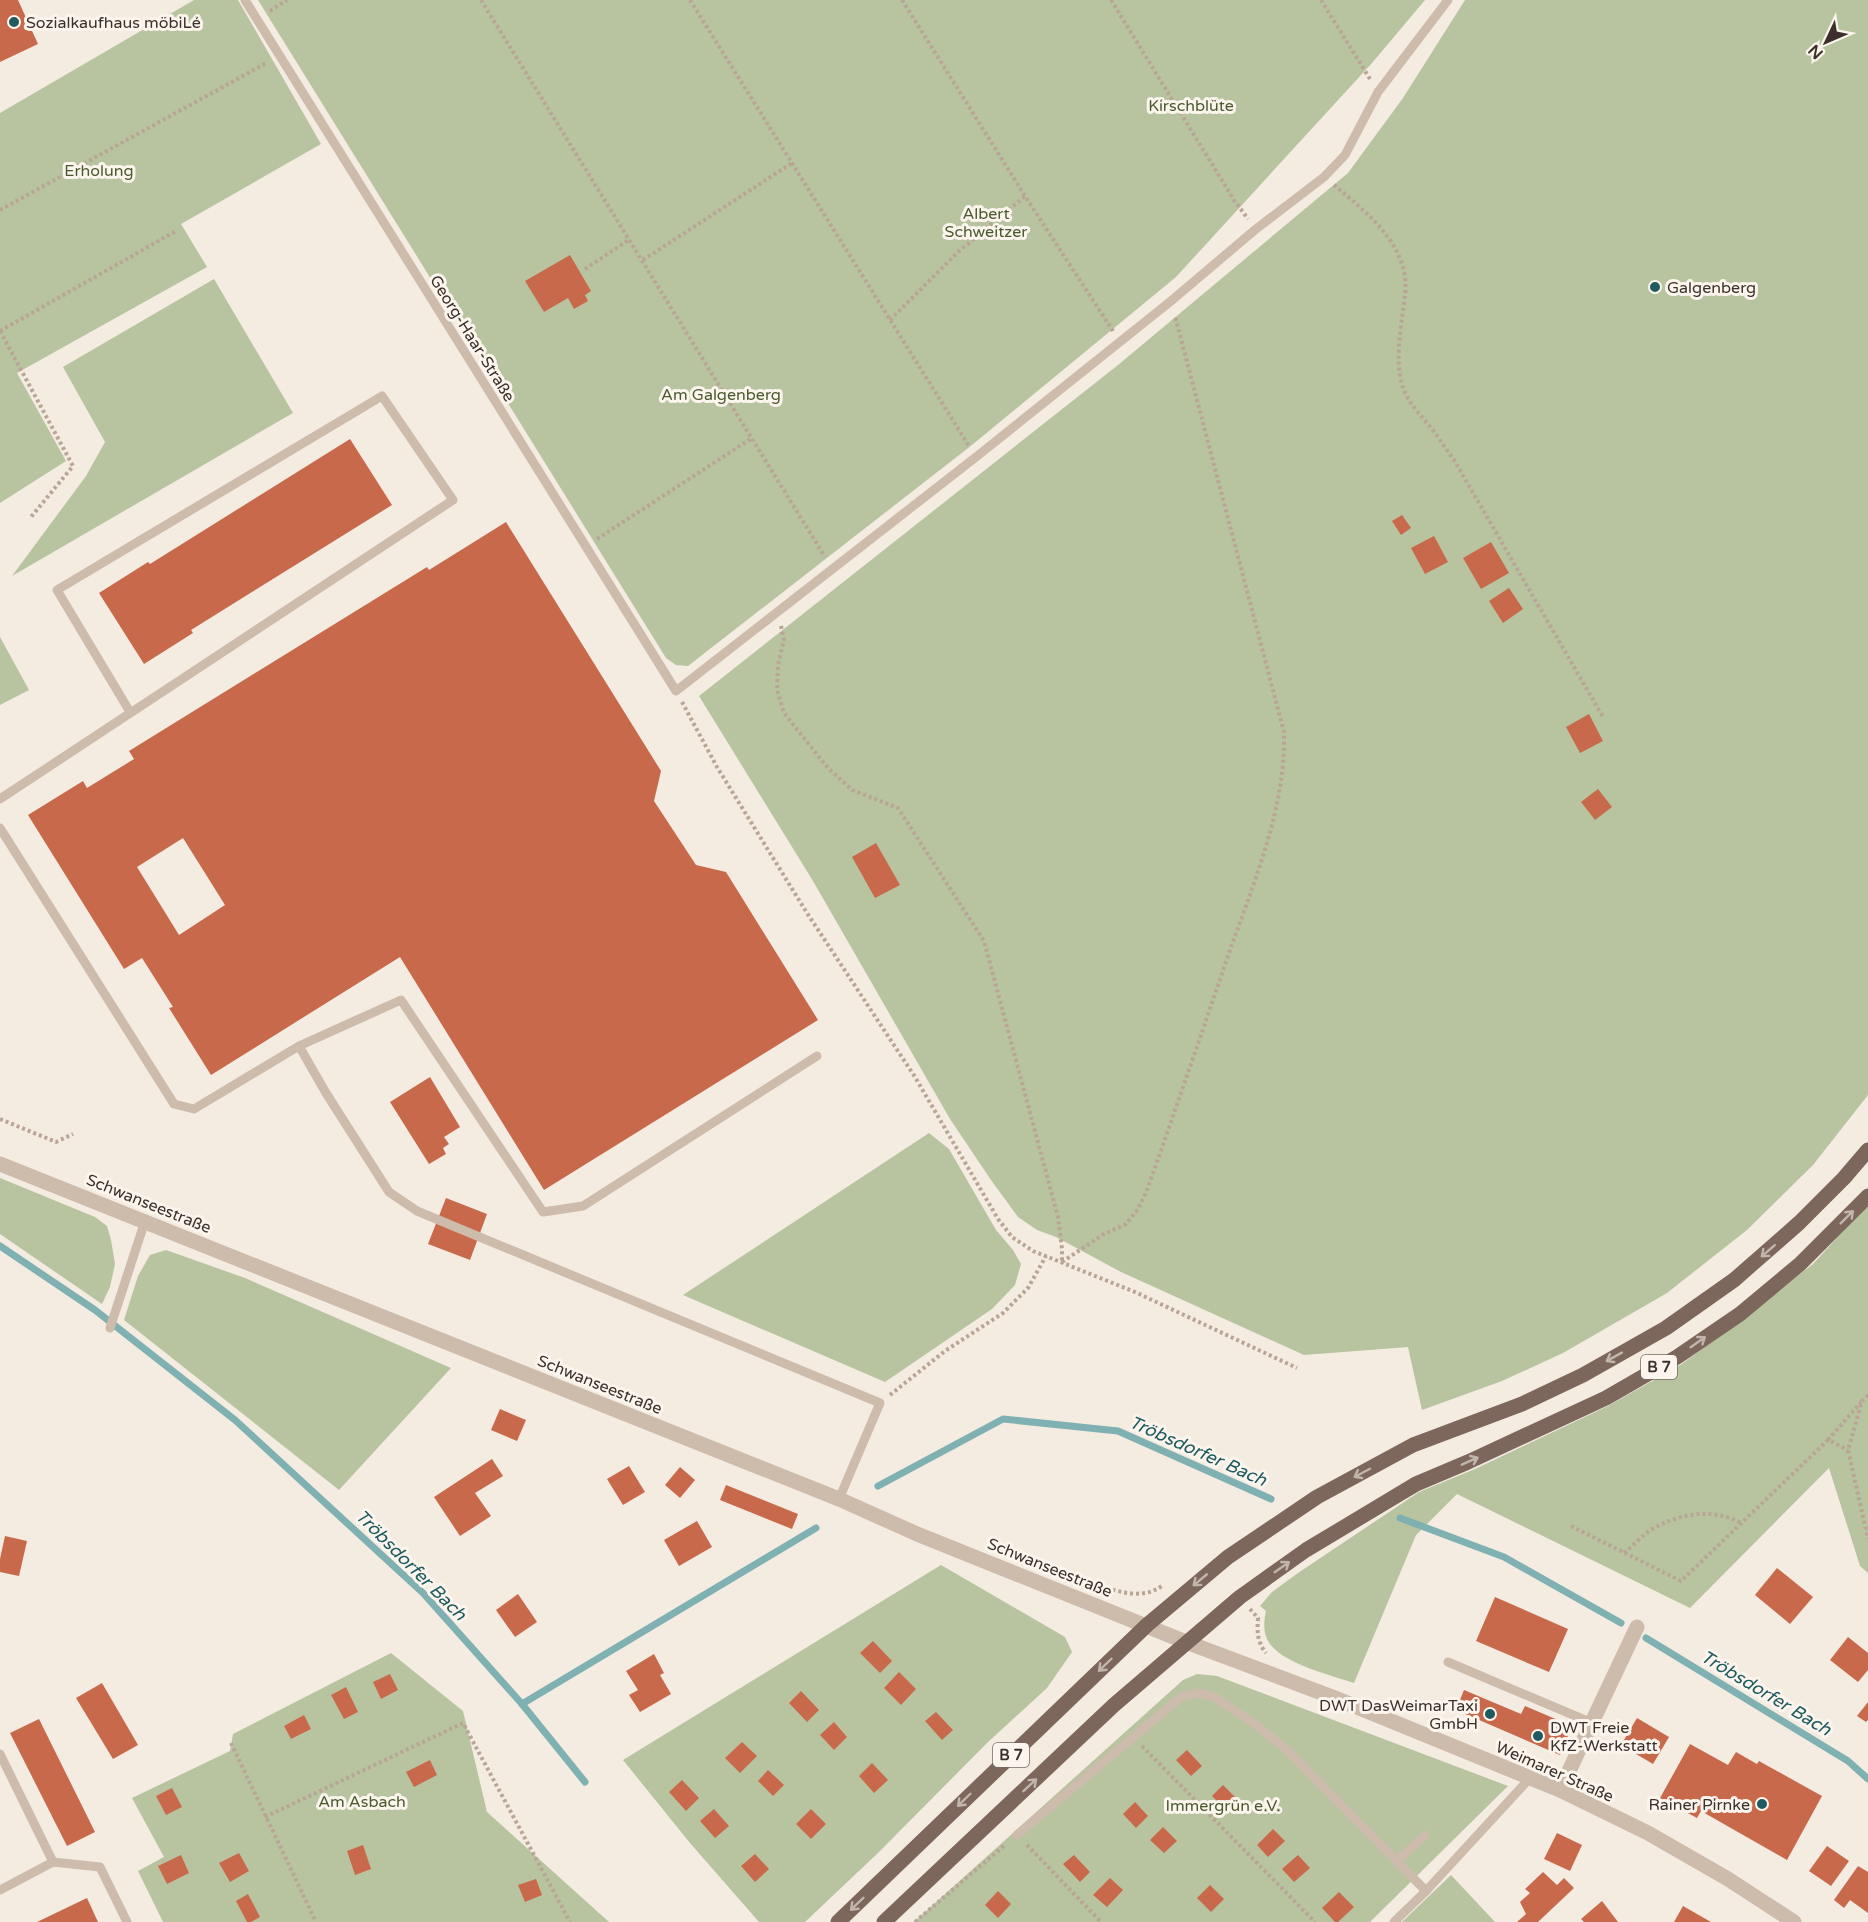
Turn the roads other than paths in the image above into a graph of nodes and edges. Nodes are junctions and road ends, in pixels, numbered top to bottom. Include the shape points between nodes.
1 (245, 0) edge
2 (1448, 0) edge
3 (130, 712) junction
4 (0, 799) edge
5 (0, 828) edge
6 (299, 1046) junction
7 (817, 1056) dead end
8 (1868, 1150) edge
9 (0, 1164) edge
10 (1868, 1196) edge
11 (145, 1221) junction
12 (110, 1328) dead end
13 (839, 1499) junction
14 (1147, 1625) junction
15 (1637, 1627) dead end
16 (1186, 1642) junction
17 (1448, 1662) dead end
18 (1592, 1723) junction
19 (0, 1755) edge
20 (1531, 1777) junction
21 (1560, 1790) junction
22 (1017, 1835) road end
23 (1425, 1835) dead end
24 (1396, 1861) junction
25 (53, 1862) junction
26 (0, 1890) edge
27 (1426, 1891) junction
28 (127, 1922) edge
29 (838, 1922) edge
30 (884, 1922) edge
31 (1394, 1922) edge
32 (1794, 1922) edge

1 - 2 lane, Georg-Haar-Straße via 676,691 976,457 1324,177 1345,155 1378,92
3 - 3 lane via 453,500 382,396 57,590
3 - 4 lane
5 - 6 lane via 174,1104 194,1109
6 - 7 lane via 401,1000 543,1212 582,1206
6 - 13 lane via 389,1192 417,1211 880,1403
8 -> 14 main road, B 7 via 1791,1230 1734,1280 1666,1328 1583,1375 1522,1404 1413,1445 1317,1497 1228,1557
9 - 11 street, Schwanseestraße
16 -> 10 main road, B 7 via 1306,1550 1416,1484 1606,1398 1677,1357 1740,1314 1800,1264
11 - 12 lane
11 - 13 street, Schwanseestraße
13 - 14 street, Schwanseestraße
14 - 16 street, Schwanseestraße
14 -> 29 main road, B 7
15 - 18 street
16 - 20 street, Weimarer Straße
30 -> 16 main road, B 7
17 - 18 lane
18 - 21 street
19 - 25 lane
20 - 21 street, Weimarer Straße
20 - 27 lane
21 - 32 street, Weimarer Straße via 1648,1833
22 - 24 lane via 1181,1697 1198,1693 1214,1697 1287,1750
23 - 24 lane
24 - 27 lane
25 - 26 lane
25 - 28 lane via 100,1868
27 - 31 lane

